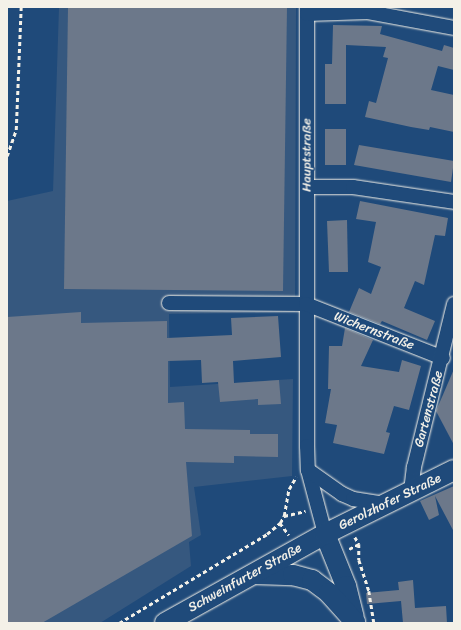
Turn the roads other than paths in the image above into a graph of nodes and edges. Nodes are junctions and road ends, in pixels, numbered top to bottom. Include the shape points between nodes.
1 (307, 11) edge
2 (454, 28) edge
3 (308, 187) junction
4 (454, 202) edge
5 (168, 304) dead end
6 (306, 304) junction
7 (454, 304) edge
8 (443, 358) junction
9 (308, 470) junction
10 (454, 470) edge
11 (411, 491) junction
12 (386, 504) junction
13 (325, 534) junction
14 (254, 574) junction
15 (165, 623) edge
16 (361, 623) edge

1 - 2 street via 368,12
1 - 3 street, Hauptstraße
3 - 4 street via 352,187
3 - 6 street, Hauptstraße
5 - 6 street
6 - 8 street, Wichernstraße
6 - 9 street, Hauptstraße
7 - 8 street, Gartenstraße
8 - 11 street, Gartenstraße via 414,467
9 - 12 street via 353,499
9 - 13 street, Hauptstraße
10 - 11 main road, Gerolzhofer Straße
11 - 12 main road, Gerolzhofer Straße
12 - 13 main road, Gerolzhofer Straße
13 - 14 main road, Schweinfurter Straße
13 - 16 main road
14 - 15 main road, Schweinfurter Straße
14 - 16 main road via 293,575 312,580

